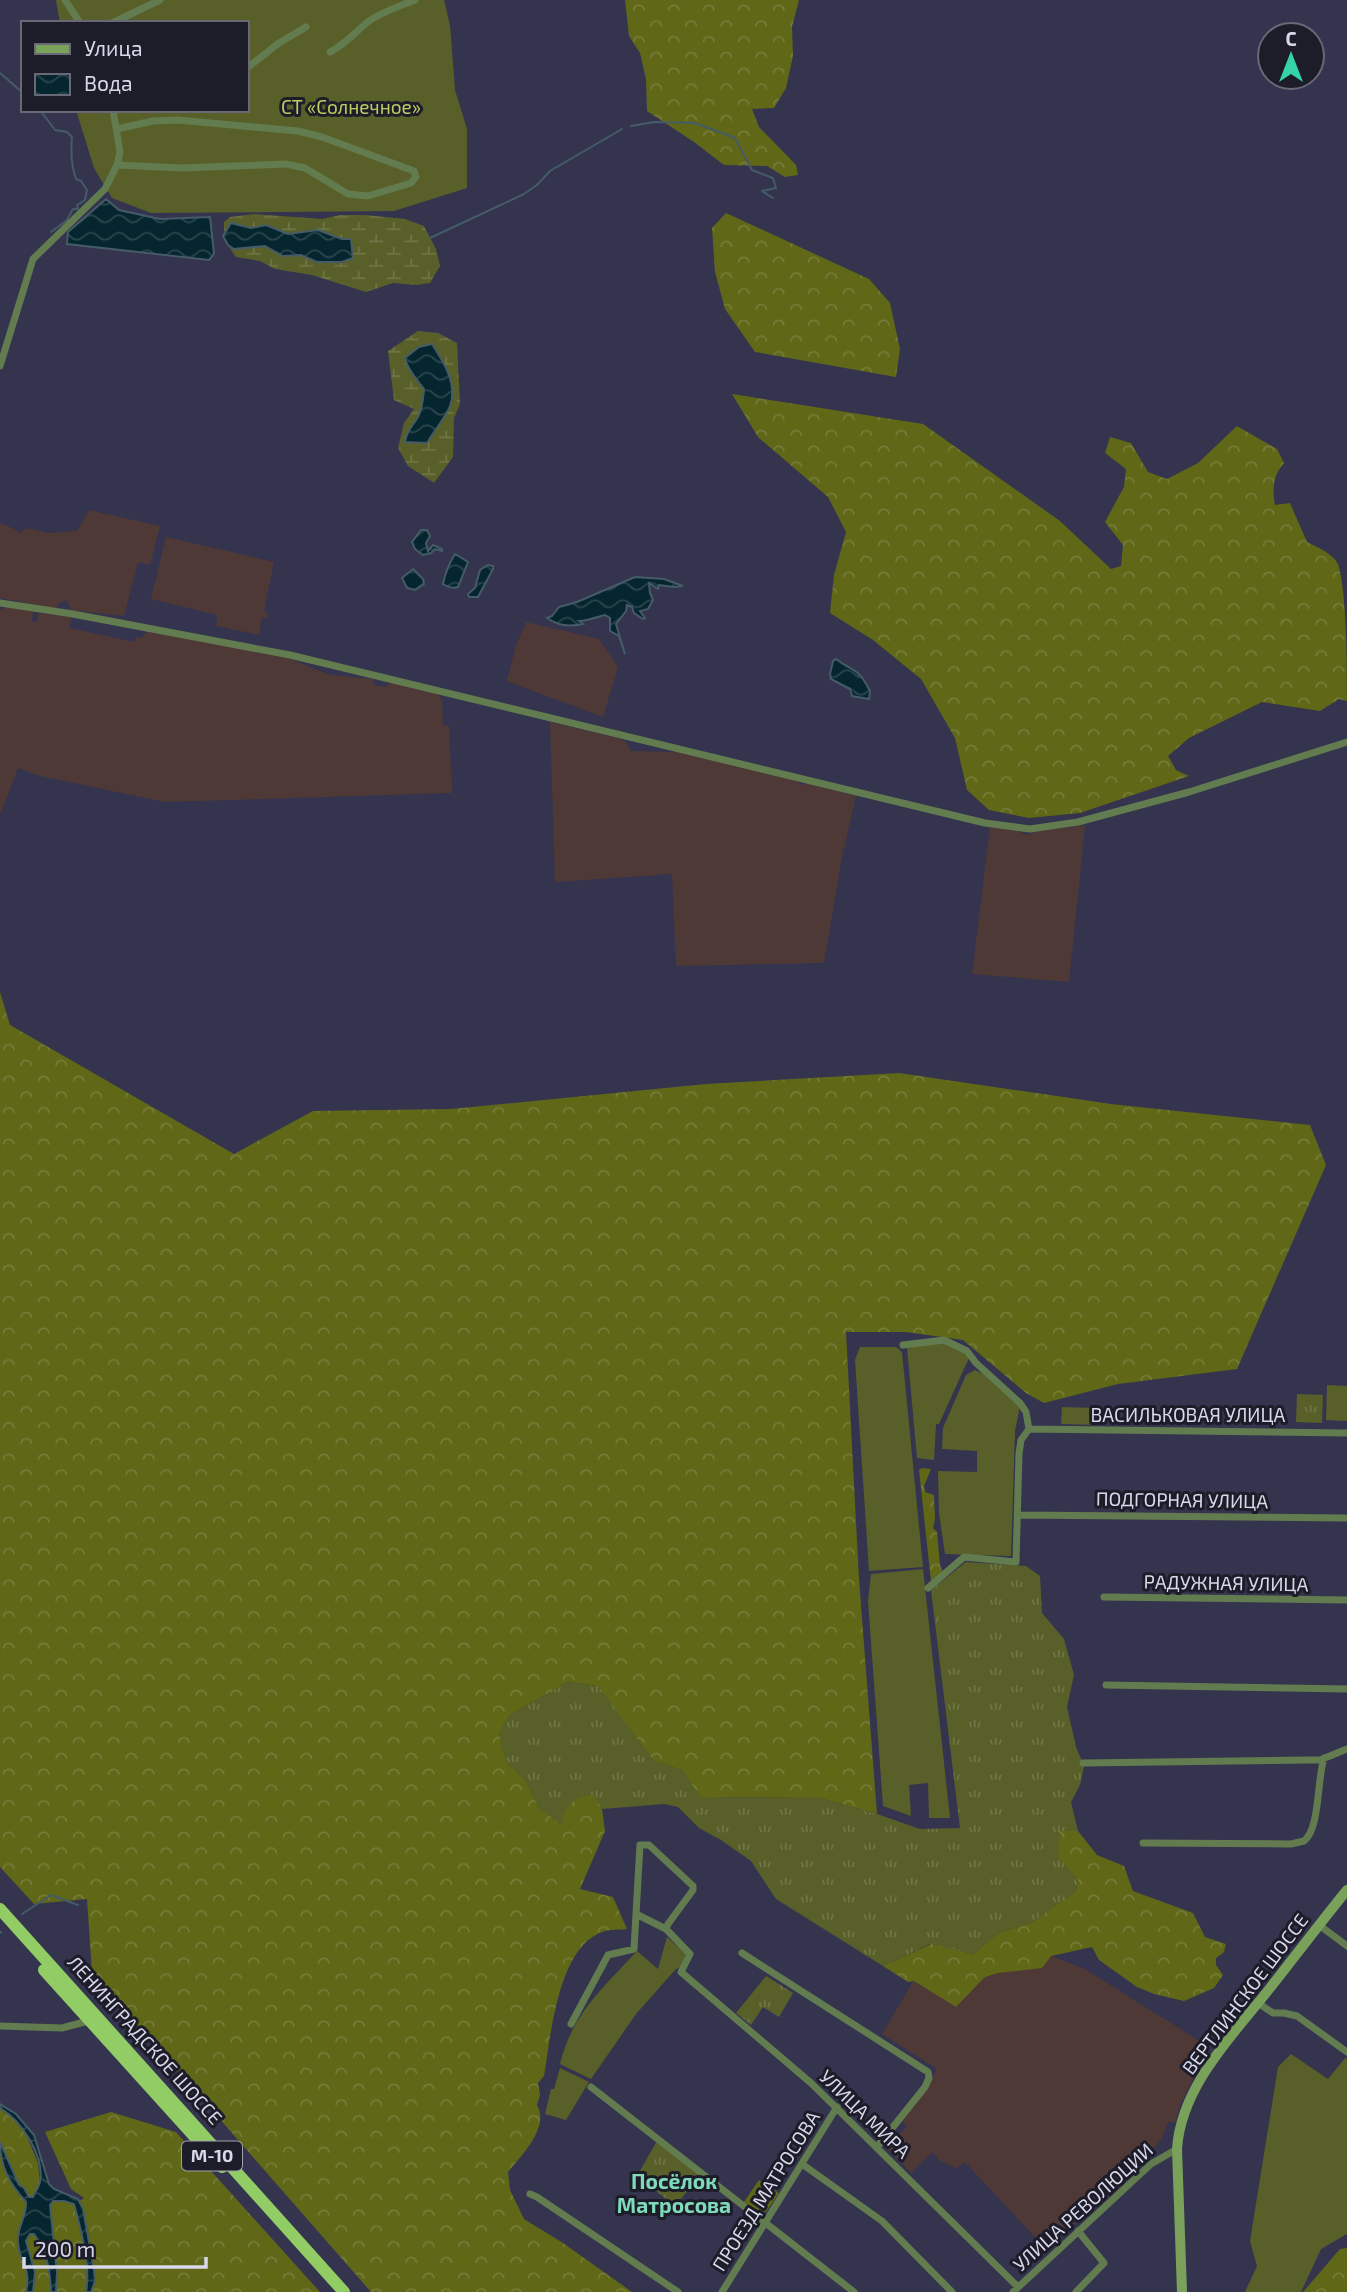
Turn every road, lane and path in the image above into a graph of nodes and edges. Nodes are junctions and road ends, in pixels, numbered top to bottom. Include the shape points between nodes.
1 (65, 0) edge
2 (160, 0) edge
3 (415, 0) edge
4 (79, 21) edge
5 (116, 21) edge
6 (306, 27) dead end
7 (330, 52) dead end
8 (248, 67) edge
9 (113, 112) edge
10 (117, 129) junction
11 (117, 165) junction
12 (0, 366) edge
13 (0, 603) edge
14 (1347, 741) edge
15 (903, 1345) dead end
16 (1029, 1429) junction
17 (1347, 1433) edge
18 (1018, 1515) junction
19 (1347, 1518) edge
20 (928, 1588) dead end
21 (1104, 1597) dead end
22 (1347, 1600) edge
23 (1106, 1685) dead end
24 (1347, 1689) edge
25 (1347, 1749) edge
26 (1324, 1758) junction
27 (1083, 1763) dead end
28 (1143, 1843) dead end
29 (1347, 1890) edge
30 (0, 1909) edge
31 (636, 1914) junction
32 (0, 1920) edge
33 (1319, 1925) junction
34 (666, 1929) junction
35 (1347, 1947) edge
36 (742, 1953) dead end
37 (1258, 2003) junction
38 (94, 2019) junction
39 (571, 2024) dead end
40 (0, 2026) edge
41 (1347, 2052) edge
42 (591, 2087) dead end
43 (836, 2107) junction
44 (877, 2147) junction
45 (1177, 2149) junction
46 (802, 2164) junction
47 (530, 2194) dead end
48 (765, 2222) junction
49 (1078, 2231) junction
50 (1015, 2290) edge
51 (334, 2292) edge
52 (344, 2292) edge
53 (678, 2292) edge
54 (722, 2292) edge
55 (854, 2292) edge
56 (952, 2292) edge
57 (1076, 2292) edge
58 (1182, 2292) edge

1 - 4 street
2 - 5 street
3 - 7 street via 369,22
6 - 8 street
9 - 10 street
10 - 11 street
10 - 11 street via 178,120 299,131 414,171 416,177 411,183 368,196 348,194 305,168 286,164
11 - 12 street via 105,190 33,259
13 - 14 street via 290,655 985,823 1030,829 1107,816
15 - 16 street via 944,1340 968,1351 1020,1403
16 - 17 street, ВАСИЛЬКОВАЯ УЛИЦА
16 - 18 street via 1019,1447
18 - 19 street, ПОДГОРНАЯ УЛИЦА
18 - 20 street via 1016,1562 964,1557
21 - 22 street, РАДУЖНАЯ УЛИЦА
23 - 24 street
25 - 26 street
26 - 27 street
26 - 28 street via 1312,1830 1304,1841
29 - 33 main road, ВЕРТЛИНСКОЕ ШОССЕ
30 - 38 highway, ЛЕНИНГРАДСКОЕ ШОССЕ / М-10
31 - 34 street
31 - 34 street via 640,1845 649,1845 693,1886
31 - 39 street via 635,1949 608,1955
32 - 38 highway, ЛЕНИНГРАДСКОЕ ШОССЕ / М-10
33 - 35 street
33 - 37 main road, ВЕРТЛИНСКОЕ ШОССЕ
34 - 43 street, УЛИЦА МИРА via 690,1954 681,1972
36 - 44 street via 928,2072 925,2087
37 - 41 street via 1273,2013 1297,2017
37 - 45 main road, ВЕРТЛИНСКОЕ ШОССЕ via 1193,2092
38 - 40 street via 62,2028
38 - 51 highway, ЛЕНИНГРАДСКОЕ ШОССЕ / М-10
38 - 52 highway, ЛЕНИНГРАДСКОЕ ШОССЕ / М-10
42 - 48 street
43 - 44 street, УЛИЦА МИРА
43 - 46 street, ПРОЕЗД МАТРОСОВА
44 - 50 street, УЛИЦА МИРА
45 - 49 street, УЛИЦА РЕВОЛЮЦИИ via 1158,2158
45 - 58 main road, ВЕРТЛИНСКОЕ ШОССЕ
46 - 48 street, ПРОЕЗД МАТРОСОВА
46 - 56 street via 882,2221
47 - 53 street
48 - 54 street, ПРОЕЗД МАТРОСОВА
48 - 55 street
49 - 50 street, УЛИЦА РЕВОЛЮЦИИ
49 - 57 street via 1104,2263

